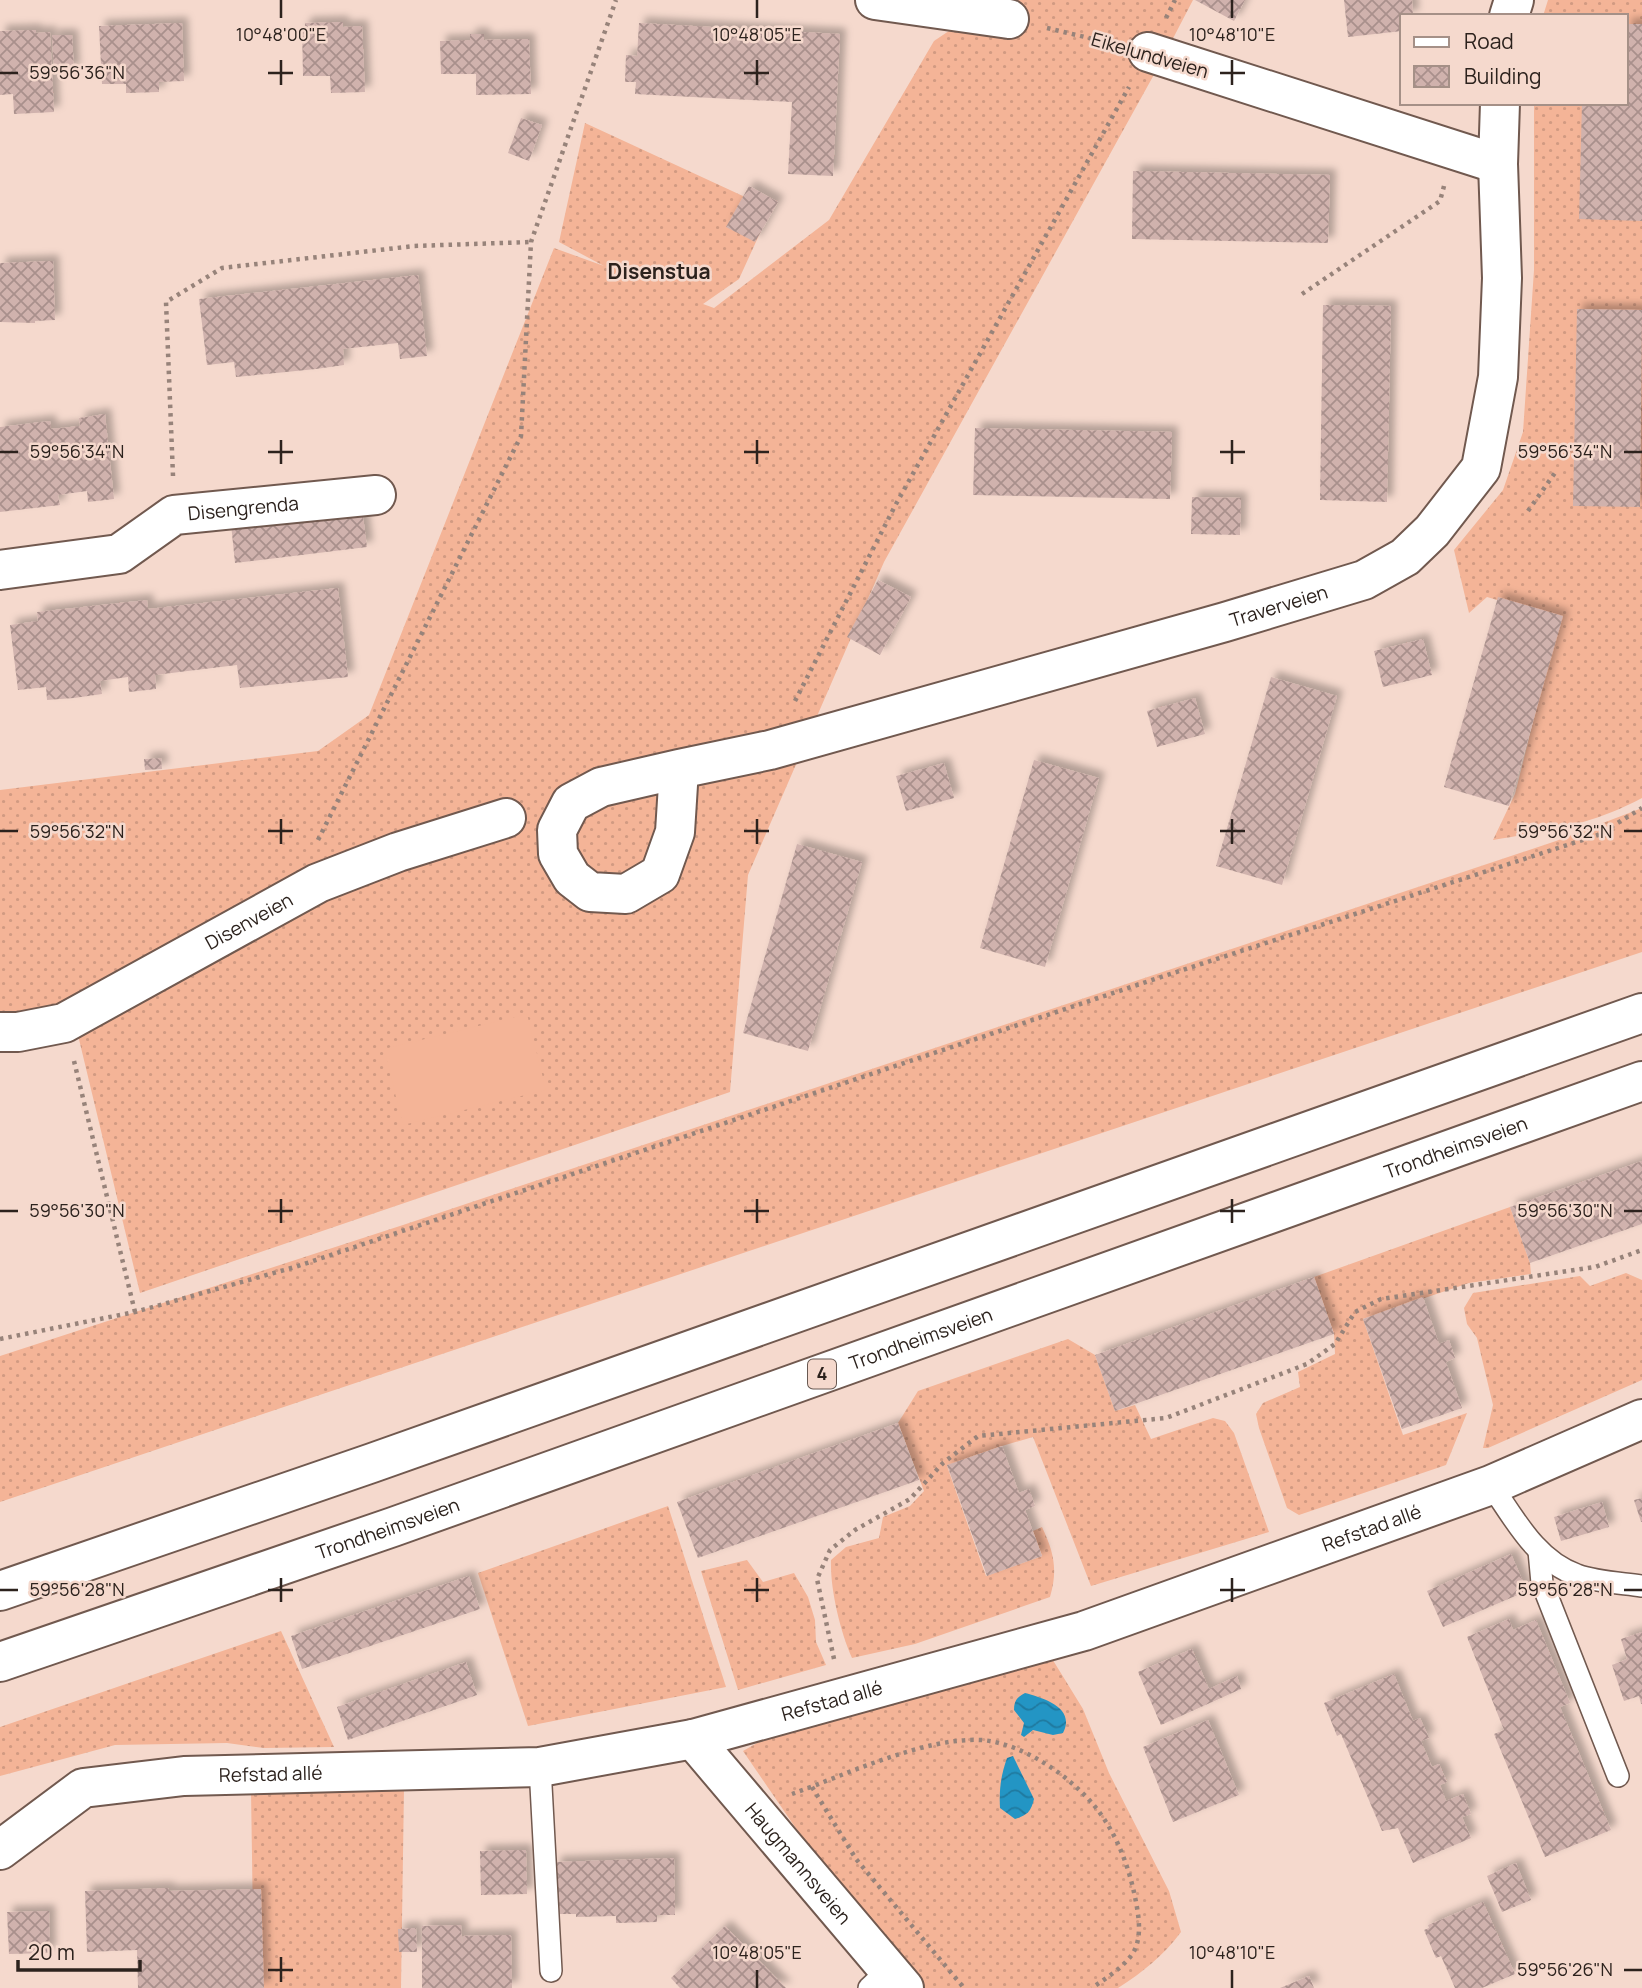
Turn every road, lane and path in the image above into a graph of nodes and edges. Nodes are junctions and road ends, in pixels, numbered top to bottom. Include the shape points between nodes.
1 (616, 0) edge
2 (874, 0) edge
3 (1009, 19) joint
4 (1148, 52) junction
5 (1500, 105) edge
6 (1454, 149) junction
7 (1498, 164) junction
8 (531, 242) junction
9 (1302, 294) dead end
10 (1557, 470) dead end
11 (376, 495) dead end
12 (1528, 511) dead end
13 (174, 515) junction
14 (0, 570) edge
15 (770, 750) junction
16 (679, 769) dead end
17 (1642, 808) edge
18 (506, 818) dead end
19 (288, 900) junction
20 (1642, 1013) edge
21 (64, 1023) junction
22 (0, 1032) edge
23 (1642, 1082) edge
24 (1642, 1250) edge
25 (135, 1312) junction
26 (0, 1339) edge
27 (1642, 1419) edge
28 (1490, 1485) junction
29 (1538, 1551) junction
30 (1642, 1586) edge
31 (0, 1591) edge
32 (0, 1662) edge
33 (842, 1698) junction
34 (692, 1738) junction
35 (540, 1766) junction
36 (1618, 1776) dead end
37 (812, 1787) junction
38 (752, 1809) junction
39 (0, 1850) edge
40 (551, 1971) dead end
41 (887, 1982) edge
42 (964, 1988) edge
43 (1092, 1988) edge

1 - 8 path
2 - 3 main road
3 - 4 path, Eikelundveien
4 - 6 main road, Eikelundveien
4 - 15 path via 896,505
5 - 7 main road, Traverveien
6 - 7 main road, Eikelundveien
6 - 9 path via 1440,201
7 - 15 main road, Traverveien via 1502,278 1498,377 1481,468 1432,531 1405,557 1364,580
8 - 13 path via 414,246 222,268 166,302
8 - 19 path via 520,436
10 - 12 path
11 - 13 main road, Disengrenda
13 - 14 main road, Disengrenda via 119,554
15 - 16 main road, Traverveien
17 - 25 path via 1598,835 295,1267
18 - 19 main road, Disenveien via 398,852 318,883
19 - 21 main road, Disenveien
20 - 31 main road
21 - 22 main road, Disenveien
21 - 25 path
23 - 32 main road, Trondheimsveien / 4 via 393,1528
24 - 33 path via 1595,1267 1381,1299 1355,1312 1335,1344 1307,1364 1166,1418 978,1436 943,1463 911,1500 855,1530 830,1550 817,1579
25 - 26 path
27 - 28 main road, Refstad allé
28 - 29 lane
28 - 33 main road, Refstad allé via 1084,1631
29 - 30 lane via 1578,1576
29 - 36 lane via 1542,1584
33 - 34 main road, Refstad allé
34 - 35 main road, Refstad allé
34 - 38 main road, Haugmannsveien
35 - 39 main road, Refstad allé via 184,1776 83,1788
35 - 40 lane
37 - 38 path
37 - 42 path via 856,1859
37 - 43 path via 932,1746 980,1740 1017,1748 1052,1767 1107,1822 1133,1889 1139,1919 1139,1938 1132,1954
38 - 41 main road, Haugmannsveien

